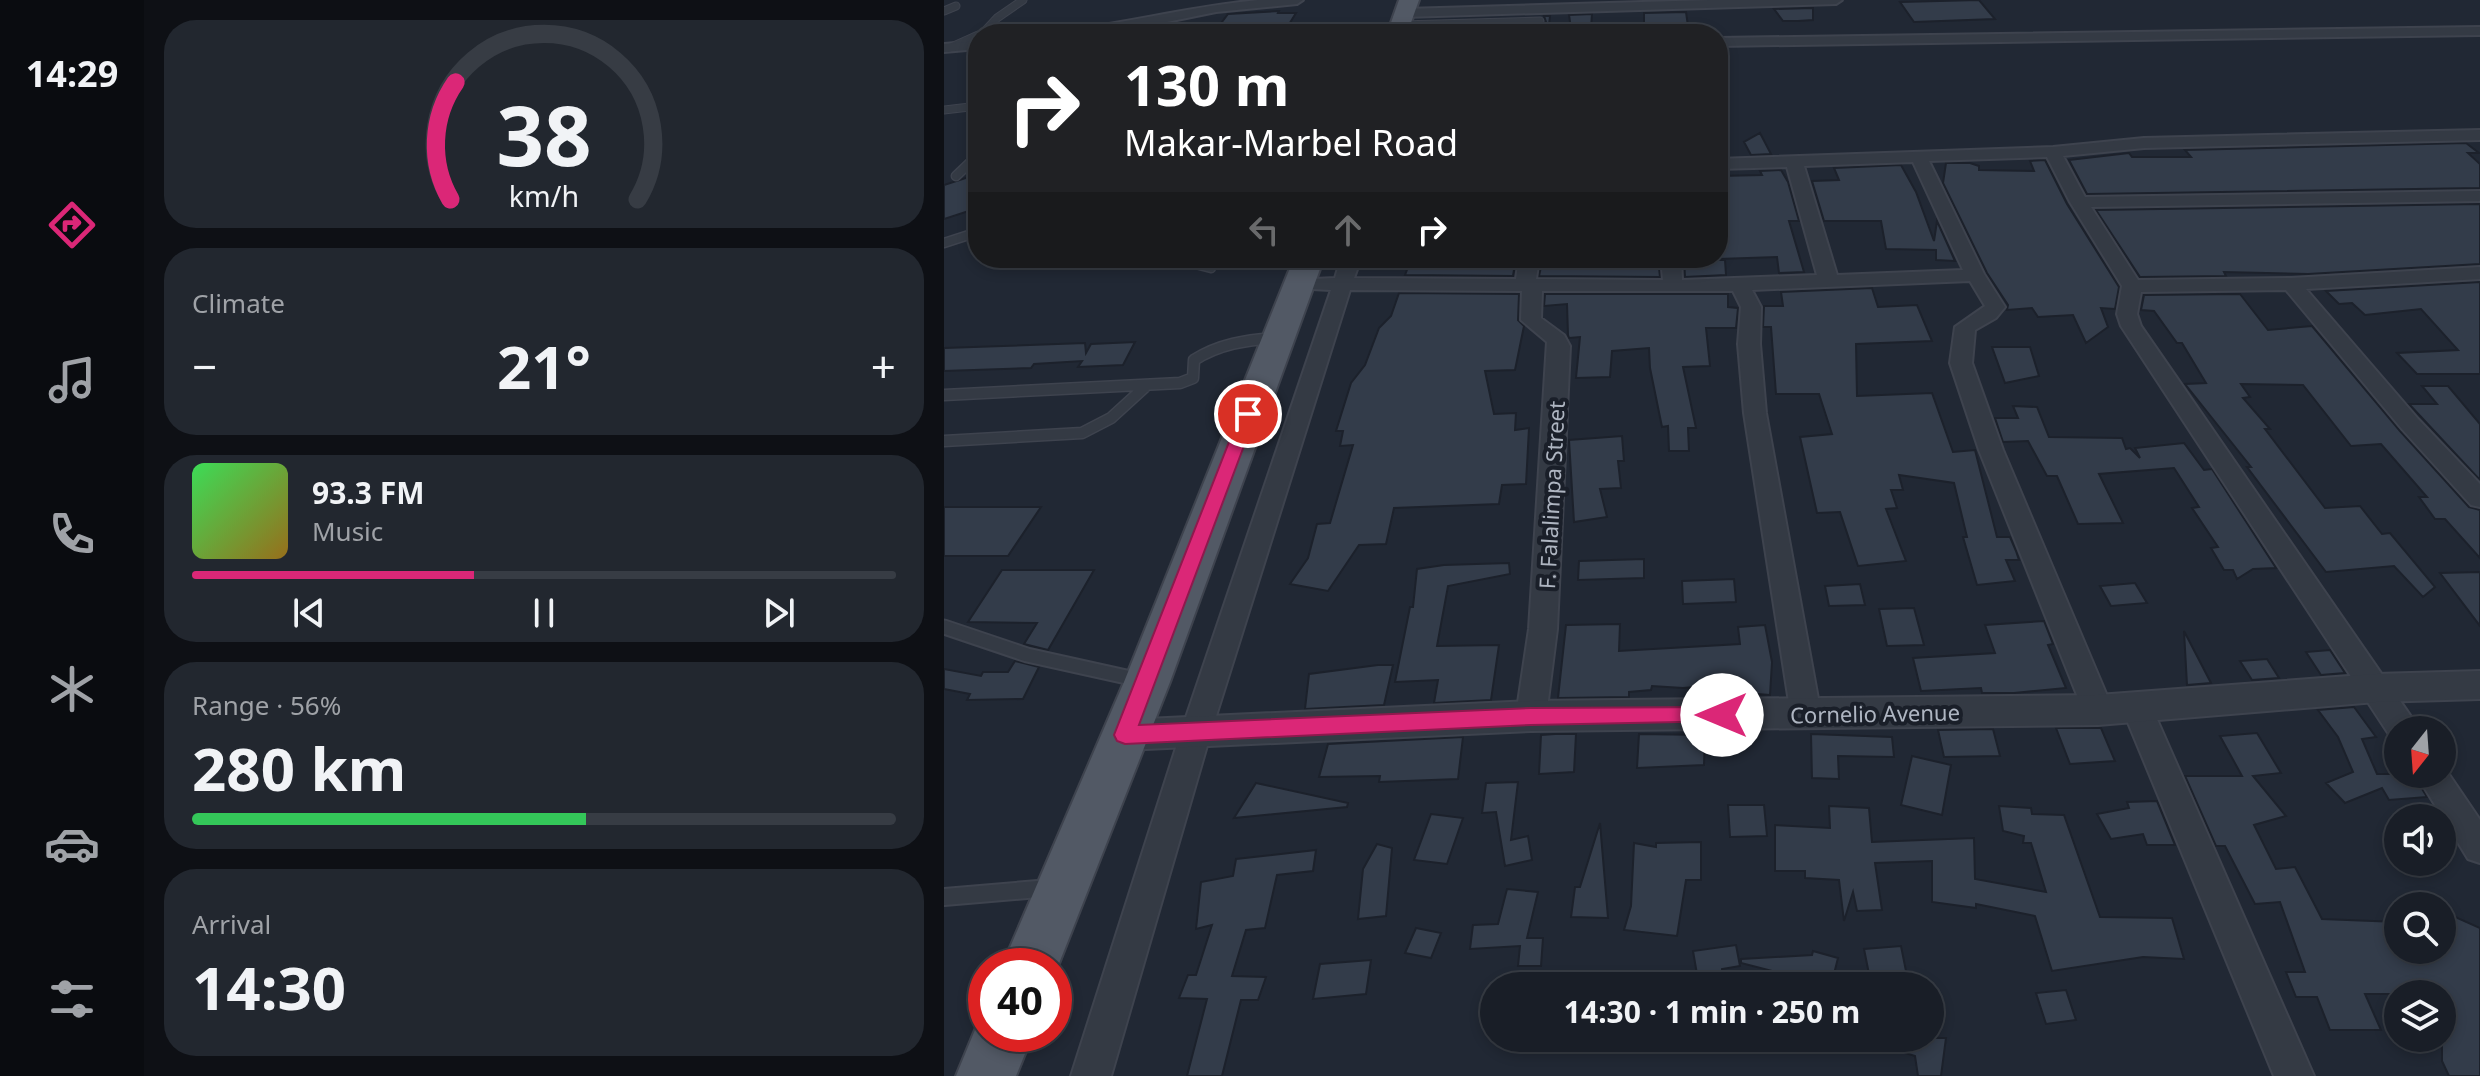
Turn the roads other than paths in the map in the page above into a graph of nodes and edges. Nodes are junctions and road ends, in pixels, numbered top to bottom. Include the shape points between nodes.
1 (1023, 0) edge
2 (1297, 0) edge
3 (1836, 0) edge
4 (956, 6) dead end
5 (944, 11) edge
6 (1403, 18) edge
7 (1432, 18) edge
8 (1540, 21) dead end
9 (991, 24) edge
10 (1096, 24) edge
11 (2480, 31) edge
12 (968, 41) edge
13 (1728, 42) edge
14 (949, 49) edge
15 (968, 107) edge
16 (944, 110) edge
17 (2472, 135) edge
18 (2480, 147) edge
19 (2053, 152) junction
20 (1919, 157) junction
21 (1794, 162) junction
22 (1728, 164) edge
23 (968, 165) edge
24 (956, 176) dead end
25 (2480, 196) edge
26 (2079, 202) junction
27 (968, 235) edge
28 (944, 243) edge
29 (1529, 268) edge
30 (1672, 268) edge
31 (1304, 271) edge
32 (1347, 271) edge
33 (2480, 273) edge
34 (1975, 275) junction
35 (1829, 282) junction
36 (2291, 284) junction
37 (1673, 285) junction
38 (1740, 285) junction
39 (1529, 286) junction
40 (2132, 286) junction
41 (1278, 338) junction
42 (1145, 387) junction
43 (944, 395) edge
44 (944, 441) edge
45 (2480, 499) edge
46 (944, 627) edge
47 (1147, 682) junction
48 (2480, 685) edge
49 (2376, 688) junction
50 (2137, 708) junction
51 (2098, 710) junction
52 (1806, 715) junction
53 (1531, 716) junction
54 (2394, 716) edge
55 (1196, 732) junction
56 (1125, 735) junction
57 (2441, 788) edge
58 (2480, 848) edge
59 (1061, 887) junction
60 (944, 897) edge
61 (1037, 948) edge
62 (996, 1052) edge
63 (986, 1076) edge
64 (1091, 1076) edge
65 (2294, 1076) edge

1 - 9 lane
2 - 10 street via 1216,8 1147,23 1138,10
3 - 7 street
4 - 5 lane
6 - 7 street
7 - 8 lane
11 - 13 street
12 - 14 street
15 - 16 lane
17 - 18 street
17 - 19 street via 2144,143
19 - 20 street
19 - 26 street
20 - 21 street
20 - 34 street
21 - 22 street
21 - 35 street
23 - 24 lane
25 - 26 street
26 - 40 street
27 - 28 lane
29 - 39 street
30 - 37 street
31 - 32 street
31 - 41 main road
32 - 39 street
32 - 55 street
33 - 36 street
34 - 35 street
34 - 51 street via 1995,307 1965,327 1961,363 1991,450
35 - 38 street
36 - 40 street
36 - 45 street
37 - 38 street
37 - 39 street
38 - 52 street via 1751,307 1755,413
39 - 53 street, F. Falalimpa Street via 1531,320 1559,346 1543,629
40 - 49 street via 2127,314 2131,326
41 - 42 lane via 1214,347 1194,360 1188,381
41 - 47 main road
42 - 43 lane
42 - 44 lane via 1111,418 1082,433
46 - 47 lane via 1027,655
47 - 56 main road
48 - 49 street, Cornelio Avenue
49 - 50 street, Cornelio Avenue
49 - 54 street
50 - 51 street, Cornelio Avenue
50 - 65 street
51 - 52 street, Cornelio Avenue
52 - 53 street, Cornelio Avenue
53 - 55 street, Cornelio Avenue
55 - 56 street, Cornelio Avenue
55 - 64 street
56 - 59 main road
57 - 58 street
59 - 60 lane
59 - 61 main road
62 - 63 main road

